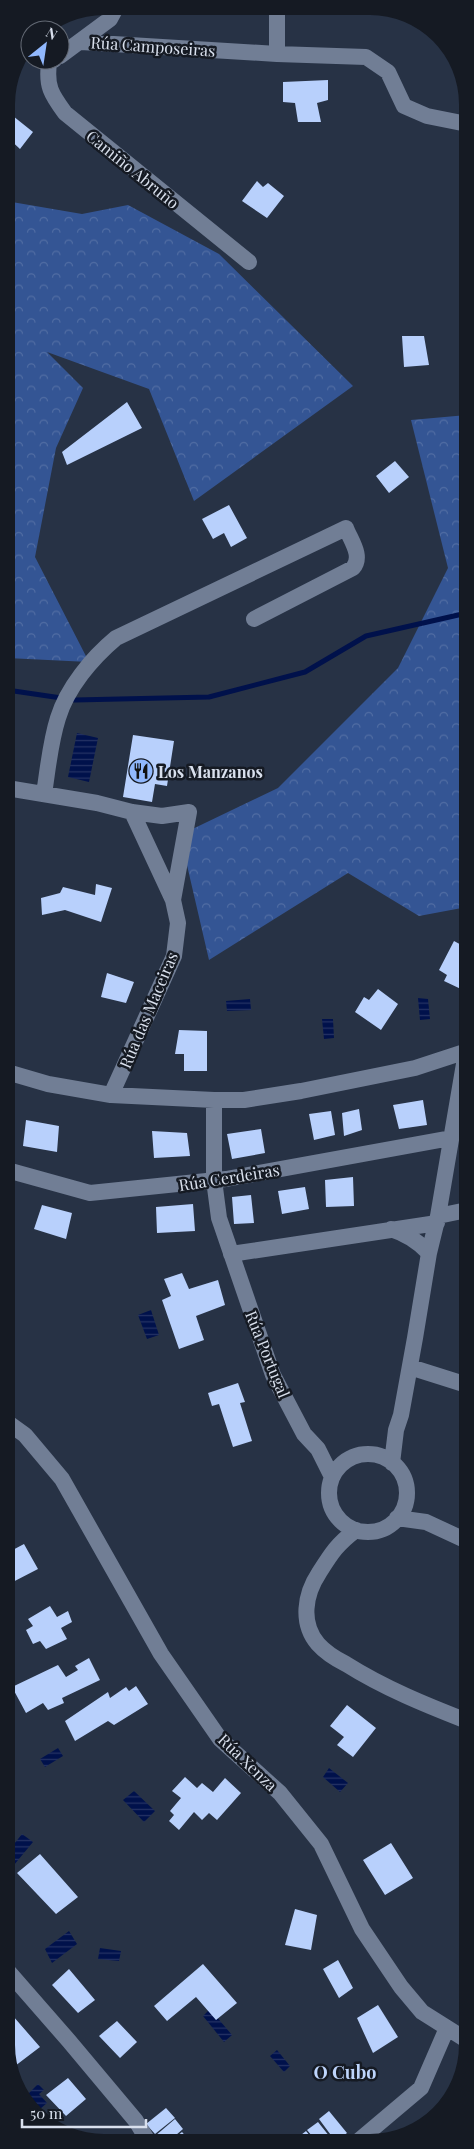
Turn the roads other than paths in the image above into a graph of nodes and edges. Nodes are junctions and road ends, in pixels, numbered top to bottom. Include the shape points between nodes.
1 (112, 15) edge
2 (277, 15) edge
3 (81, 42) junction
4 (70, 49) edge
5 (277, 54) junction
6 (48, 70) edge
7 (459, 122) edge
8 (249, 262) dead end
9 (254, 619) dead end
10 (15, 789) edge
11 (44, 794) junction
12 (132, 812) junction
13 (173, 900) junction
14 (459, 1054) edge
15 (15, 1074) edge
16 (459, 1094) edge
17 (111, 1095) junction
18 (214, 1100) junction
19 (451, 1138) junction
20 (15, 1172) edge
21 (214, 1180) junction
22 (459, 1213) edge
23 (438, 1220) junction
24 (391, 1229) junction
25 (429, 1253) junction
26 (231, 1254) junction
27 (410, 1367) junction
28 (459, 1382) edge
29 (15, 1428) edge
30 (396, 1430) junction
31 (318, 1449) junction
32 (374, 1454) junction
33 (347, 1460) junction
34 (392, 1462) junction
35 (332, 1477) junction
36 (406, 1500) junction
37 (397, 1518) junction
38 (340, 1520) junction
39 (426, 1522) junction
40 (356, 1530) junction
41 (459, 1537) edge
42 (335, 1546) junction
43 (459, 1717) edge
44 (15, 1979) edge
45 (447, 2028) junction
46 (459, 2035) edge
47 (143, 2134) edge
48 (366, 2134) edge

1 - 3 street, Rúa Camposeiras
2 - 5 street
3 - 4 street
3 - 5 street, Rúa Camposeiras
5 - 7 street, Rúa Camposeiras via 366,57 388,72 404,106 427,116
6 - 8 street, Camiño Abruño via 51,94 65,113
9 - 11 street via 353,568 357,554 346,528 116,638 96,656 65,702 55,729
10 - 11 street
11 - 12 street
12 - 13 street, Rúa das Maceiras
12 - 13 street via 162,816 190,812
13 - 17 street, Rúa das Maceiras via 178,923 174,956
14 - 18 street via 415,1068 301,1091 244,1100
15 - 17 street
16 - 19 street
17 - 18 street
18 - 21 street, Rúa Portugal
19 - 21 street, Rúa Cerdeiras
19 - 23 street
20 - 21 street, Rúa Cerdeiras via 90,1193
21 - 26 street, Rúa Portugal via 219,1218
22 - 23 street
23 - 24 street
23 - 25 street
24 - 25 street via 411,1238
24 - 26 street
25 - 27 street
26 - 31 street, Rúa Portugal via 273,1374 304,1434
27 - 28 street
27 - 30 street
29 - 45 street, Rúa Xenza via 62,1479 161,1654 220,1739 280,1793 321,1844 362,1929 422,2012
30 - 32 street
30 - 34 street
31 - 33 street, Rúa Portugal
31 - 35 street, Rúa Portugal
32 - 33 street
32 - 34 street
33 - 35 street
34 - 36 street via 404,1480
35 - 38 street via 329,1495 334,1513
36 - 37 street
36 - 39 street
37 - 39 street
37 - 40 street via 382,1529
38 - 40 street
38 - 42 street
39 - 41 street
40 - 42 street
42 - 43 street via 313,1581 306,1605 306,1620 318,1644 328,1654 359,1672
44 - 47 street via 124,2107
45 - 46 street, Rúa Xenza
45 - 48 street via 421,2088

